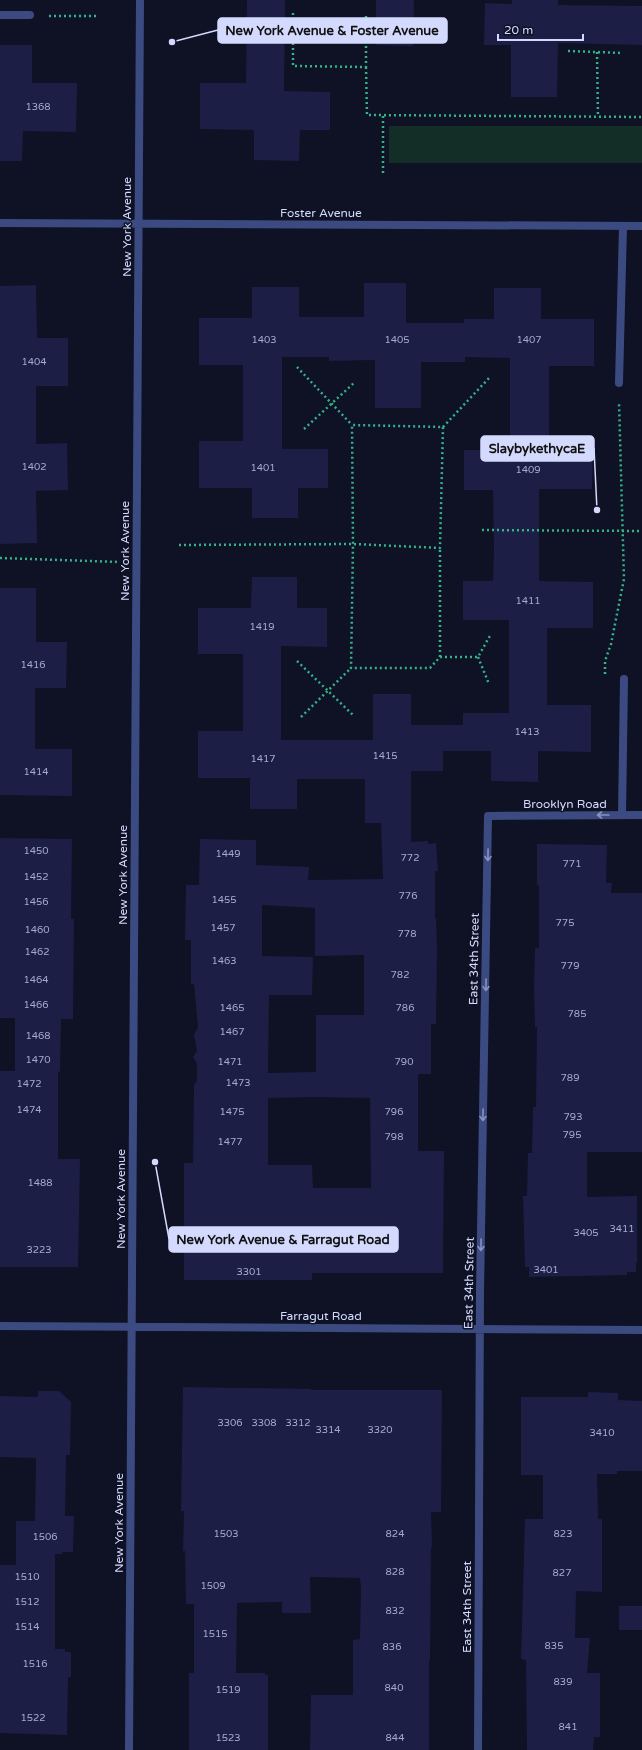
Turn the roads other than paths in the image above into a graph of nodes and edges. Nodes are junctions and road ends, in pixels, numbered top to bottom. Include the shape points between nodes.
1 (140, 0) edge
2 (0, 15) edge
3 (30, 15) dead end
4 (0, 223) edge
5 (139, 224) junction
6 (623, 226) junction
7 (642, 226) edge
8 (619, 383) road end
9 (624, 679) dead end
10 (622, 815) junction
11 (642, 815) edge
12 (488, 816) joint
13 (0, 1326) edge
14 (133, 1326) junction
15 (480, 1328) junction
16 (642, 1330) edge
17 (130, 1750) edge
18 (478, 1750) edge

1 - 5 street, New York Avenue
2 - 3 street
4 - 5 street, Foster Avenue
5 - 6 street, Foster Avenue
5 - 14 street, New York Avenue
6 - 7 street, Foster Avenue
6 - 8 street
9 - 10 street
10 - 11 street, Brooklyn Road
10 -> 12 street, Brooklyn Road
12 -> 15 street, East 34th Street
13 - 14 street, Farragut Road
14 - 15 street, Farragut Road
14 - 17 street, New York Avenue
15 - 16 street, Farragut Road
15 - 18 street, East 34th Street

